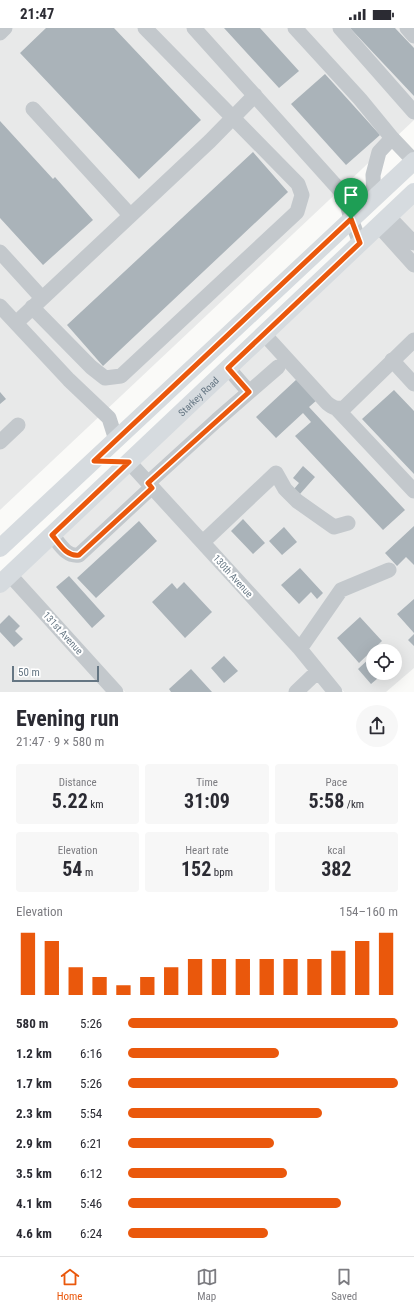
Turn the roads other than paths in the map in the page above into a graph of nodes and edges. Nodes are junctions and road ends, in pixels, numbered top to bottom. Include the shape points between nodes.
1 (5, 28) edge
2 (145, 28) edge
3 (194, 28) edge
4 (295, 28) edge
5 (340, 28) edge
6 (407, 28) edge
7 (0, 33) edge
8 (414, 36) edge
9 (255, 95) junction
10 (33, 109) dead end
11 (414, 112) edge
12 (233, 118) junction
13 (392, 138) junction
14 (414, 161) edge
15 (414, 192) edge
16 (374, 198) junction
17 (130, 216) junction
18 (351, 219) junction
19 (383, 221) junction
20 (360, 243) junction
21 (414, 243) edge
22 (0, 252) edge
23 (414, 265) edge
24 (37, 302) junction
25 (0, 306) edge
26 (16, 322) junction
27 (264, 334) junction
28 (414, 340) edge
29 (392, 360) junction
30 (278, 367) dead end
31 (228, 368) junction
32 (185, 376) junction
33 (414, 384) edge
34 (249, 392) junction
35 (337, 409) junction
36 (18, 425) dead end
37 (116, 440) junction
38 (0, 442) edge
39 (94, 461) junction
40 (129, 462) junction
41 (150, 485) junction
42 (414, 491) edge
43 (348, 522) dead end
44 (52, 535) junction
45 (203, 542) junction
46 (1, 545) edge
47 (389, 570) dead end
48 (5, 579) edge
49 (300, 649) junction
50 (318, 671) junction
51 (116, 692) edge
52 (296, 692) edge
53 (335, 692) edge

1 - 7 street
2 - 12 street
3 - 9 street
4 - 13 street
5 - 11 street
6 - 8 street
9 - 12 street
9 - 18 street via 345,196
10 - 17 street
12 - 17 street
12 - 24 street via 298,184 302,195 297,212 291,218 121,376 105,378 91,367
13 - 14 street
13 - 16 street via 379,152 373,175
14 - 16 main road
15 - 19 main road, Starkey Road
16 - 18 main road
17 - 24 street
18 - 20 street
18 - 32 main road
19 - 20 main road, Starkey Road
19 - 21 street
19 - 23 street
20 - 27 main road, Starkey Road
22 - 24 street
24 - 26 street
25 - 26 street
26 - 37 street via 69,380 109,418
27 - 31 main road, Starkey Road
27 - 35 street via 327,403
28 - 29 street
29 - 33 street
29 - 35 street via 344,408
30 - 34 street
31 - 34 street
31 - 40 main road, Starkey Road
32 - 37 main road
32 - 40 main road via 183,387 137,430
34 - 41 street
35 - 42 street
36 - 38 street
37 - 39 main road
39 - 40 main road
39 - 46 main road
40 - 41 street, 130th Avenue
40 - 44 main road, Starkey Road
41 - 44 street via 79,555 68,554
41 - 45 street, 130th Avenue
43 - 45 street via 334,527 297,501 276,473
44 - 48 main road, Starkey Road
45 - 49 street, 130th Avenue
47 - 49 street via 341,590
48 - 51 street, 131st Avenue
49 - 50 street, 130th Avenue
50 - 52 street
50 - 53 street, 130th Avenue

